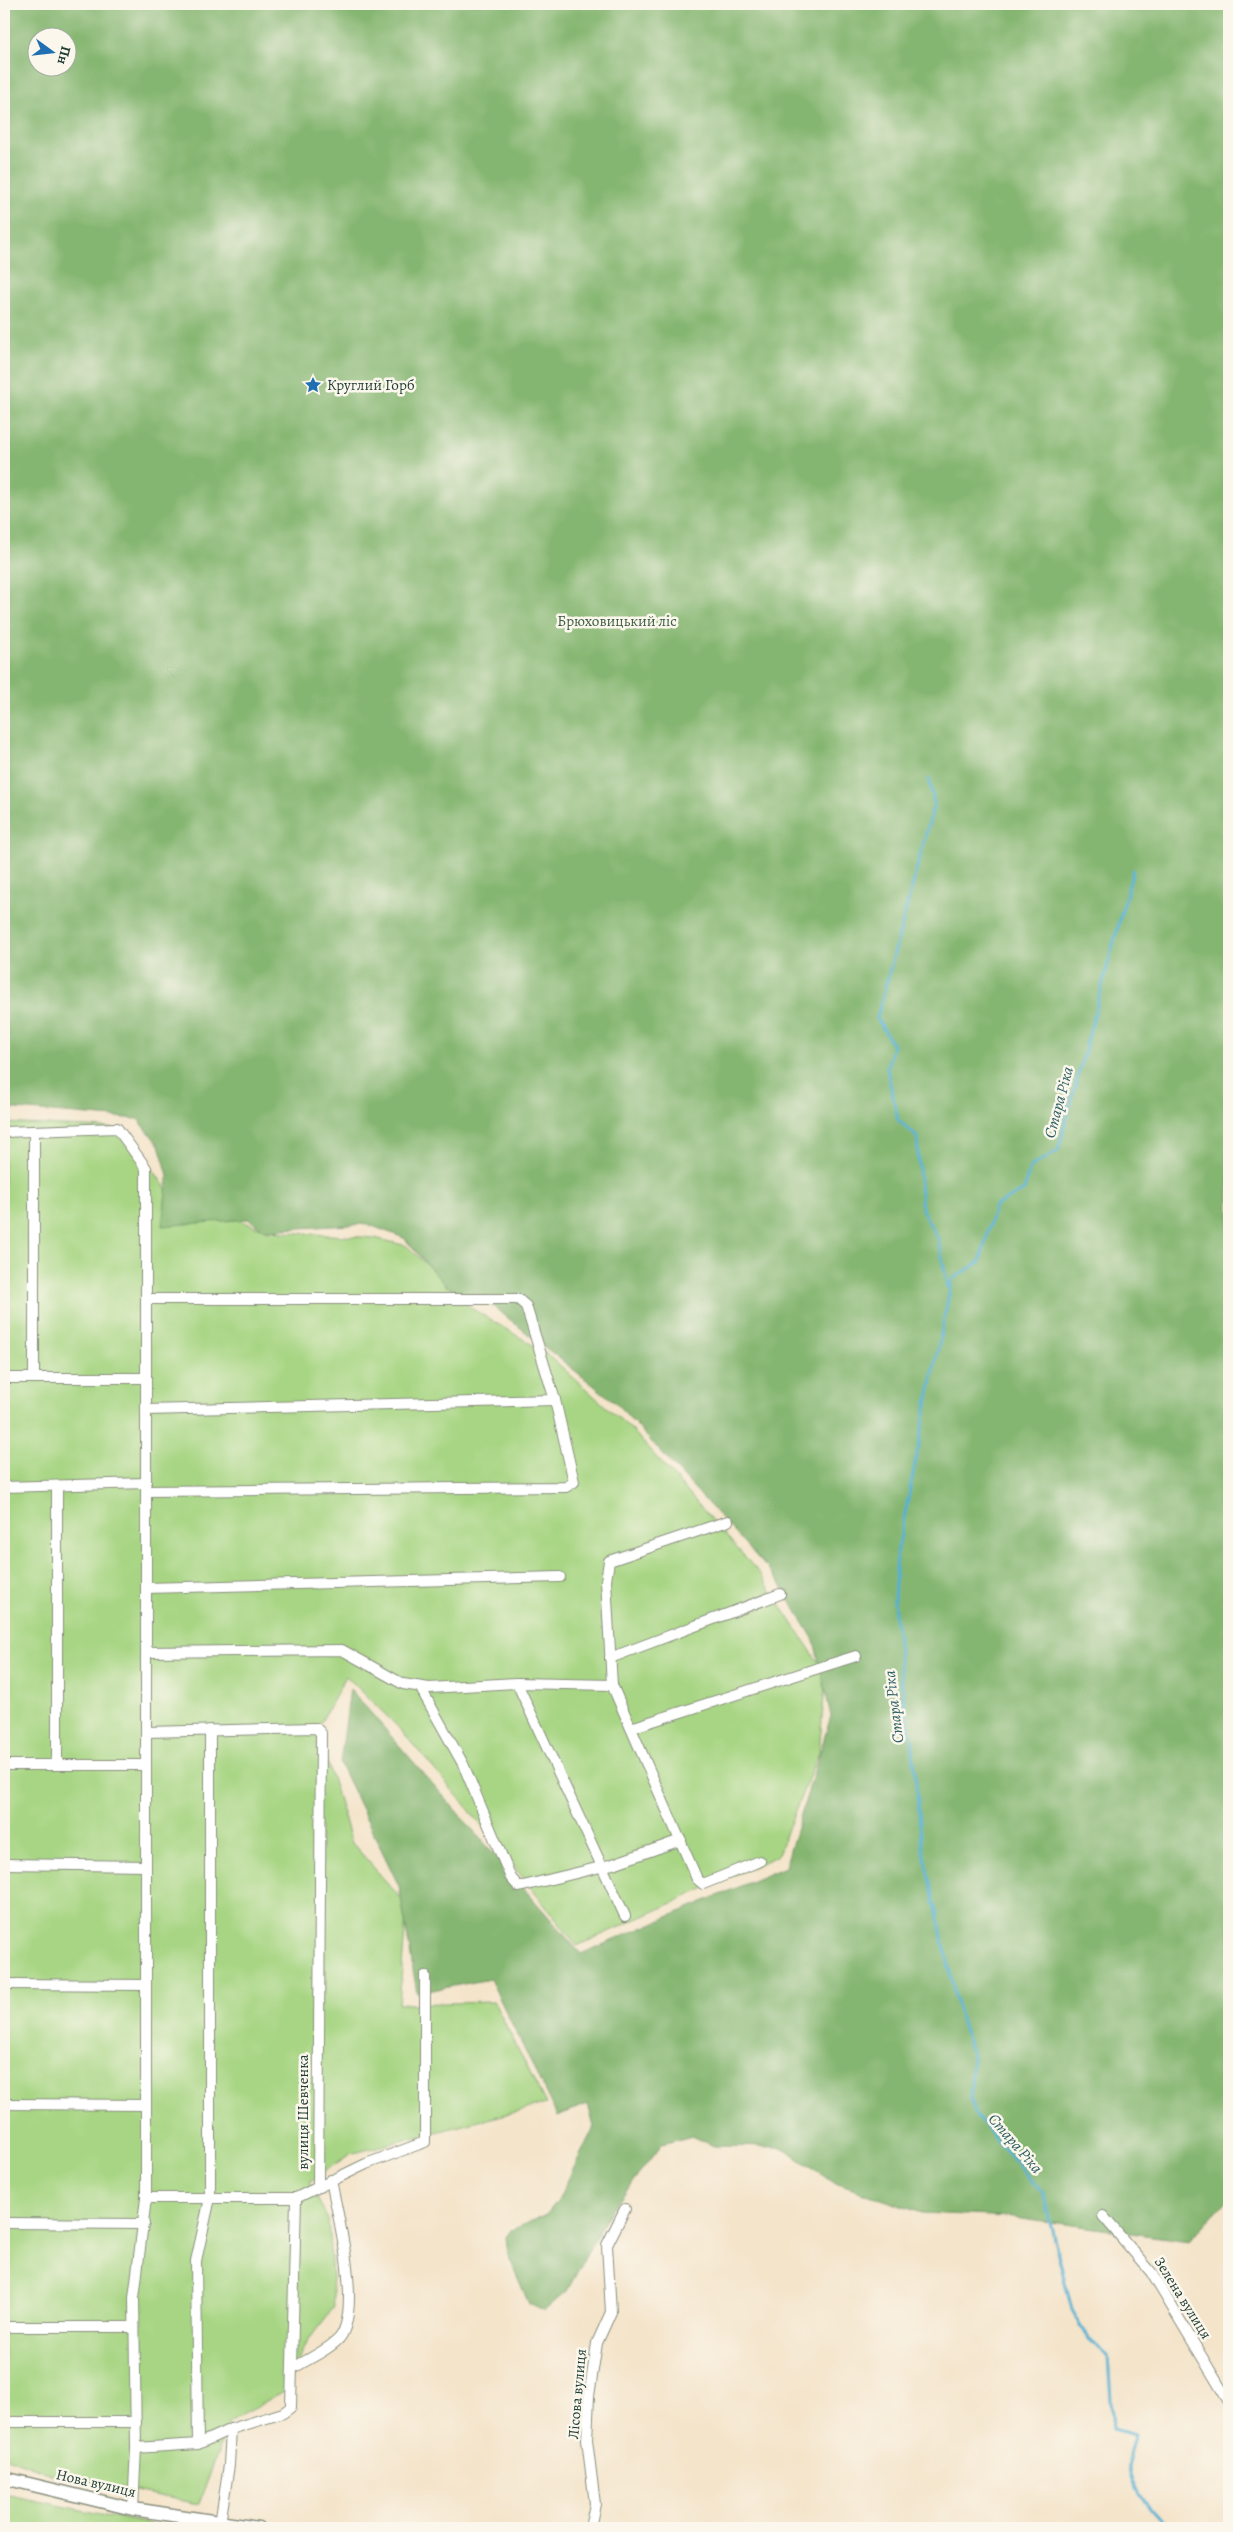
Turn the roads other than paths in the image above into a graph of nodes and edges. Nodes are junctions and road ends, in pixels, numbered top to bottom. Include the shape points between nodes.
1 (34, 1131) junction
2 (4, 1132) edge
3 (146, 1299) junction
4 (4, 1378) edge
5 (34, 1378) junction
6 (146, 1378) junction
7 (555, 1400) junction
8 (146, 1410) junction
9 (57, 1486) junction
10 (4, 1487) edge
11 (146, 1487) junction
12 (728, 1521) dead end
13 (560, 1577) dead end
14 (146, 1588) junction
15 (780, 1594) dead end
16 (147, 1652) junction
17 (856, 1656) dead end
18 (610, 1658) junction
19 (518, 1683) junction
20 (612, 1685) junction
21 (420, 1687) junction
22 (631, 1728) junction
23 (210, 1730) junction
24 (146, 1732) junction
25 (4, 1765) edge
26 (57, 1765) junction
27 (146, 1765) junction
28 (681, 1840) junction
29 (760, 1861) dead end
30 (4, 1864) edge
31 (146, 1866) junction
32 (602, 1867) junction
33 (625, 1916) dead end
34 (425, 1976) dead end
35 (4, 1984) edge
36 (146, 1985) junction
37 (4, 2104) edge
38 (146, 2105) junction
39 (331, 2180) junction
40 (318, 2187) junction
41 (146, 2198) junction
42 (210, 2198) junction
43 (296, 2198) junction
44 (624, 2209) dead end
45 (1102, 2216) dead end
46 (4, 2223) edge
47 (144, 2224) junction
48 (4, 2327) edge
49 (134, 2327) junction
50 (293, 2368) junction
51 (1229, 2402) edge
52 (4, 2422) edge
53 (136, 2422) junction
54 (231, 2429) junction
55 (198, 2444) junction
56 (136, 2448) junction
57 (4, 2478) edge
58 (133, 2509) junction
59 (181, 2518) junction
60 (214, 2525) edge
61 (237, 2527) edge
62 (194, 2528) edge
63 (258, 2528) edge
64 (590, 2528) edge

1 - 2 street
1 - 3 street via 117,1128 146,1168
1 - 5 street
3 - 6 street
3 - 7 street via 518,1299 526,1306
4 - 5 street
5 - 6 street
6 - 8 street
7 - 8 street
7 - 11 street via 574,1482 566,1487
8 - 11 street
9 - 10 street
9 - 11 street
9 - 26 street
11 - 14 street
12 - 18 street via 609,1561 606,1582
13 - 14 street
14 - 16 street
15 - 18 street
16 - 21 street via 342,1650 403,1684
16 - 24 street
17 - 22 street
18 - 20 street
19 - 20 street
19 - 21 street
19 - 32 street
20 - 22 street
21 - 32 street via 463,1764 510,1878 519,1887
22 - 28 street
23 - 24 street
23 - 40 street, вулиця Шевченка via 316,1728 321,1733
23 - 42 street
24 - 27 street
25 - 26 street
26 - 27 street
27 - 31 street
28 - 29 street via 697,1879 703,1884
28 - 32 street
30 - 31 street
31 - 36 street
32 - 33 street
34 - 39 street via 425,2142
35 - 36 street
36 - 38 street
37 - 38 street
38 - 41 street
39 - 40 street
39 - 50 street via 350,2294 348,2317 340,2337
40 - 43 street, вулиця Шевченка
41 - 42 street
41 - 47 street
42 - 43 street
42 - 55 street via 196,2262
43 - 50 street
44 - 64 street, Лісова вулиця via 607,2245 611,2312 597,2343 589,2396 587,2440 595,2504
45 - 51 street, Зелена вулиця via 1151,2272
46 - 47 street
47 - 49 street via 134,2298
48 - 49 street
49 - 53 street
50 - 54 street via 290,2407 283,2413
52 - 53 street
53 - 56 street
54 - 55 street
54 - 60 street via 228,2464
55 - 56 street
56 - 58 street
57 - 58 street, Нова вулиця
58 - 59 street, Нова вулиця
59 - 60 street, Нова вулиця
59 - 62 street, Нова вулиця
60 - 61 street, Нова вулиця
61 - 63 street, Нова вулиця

